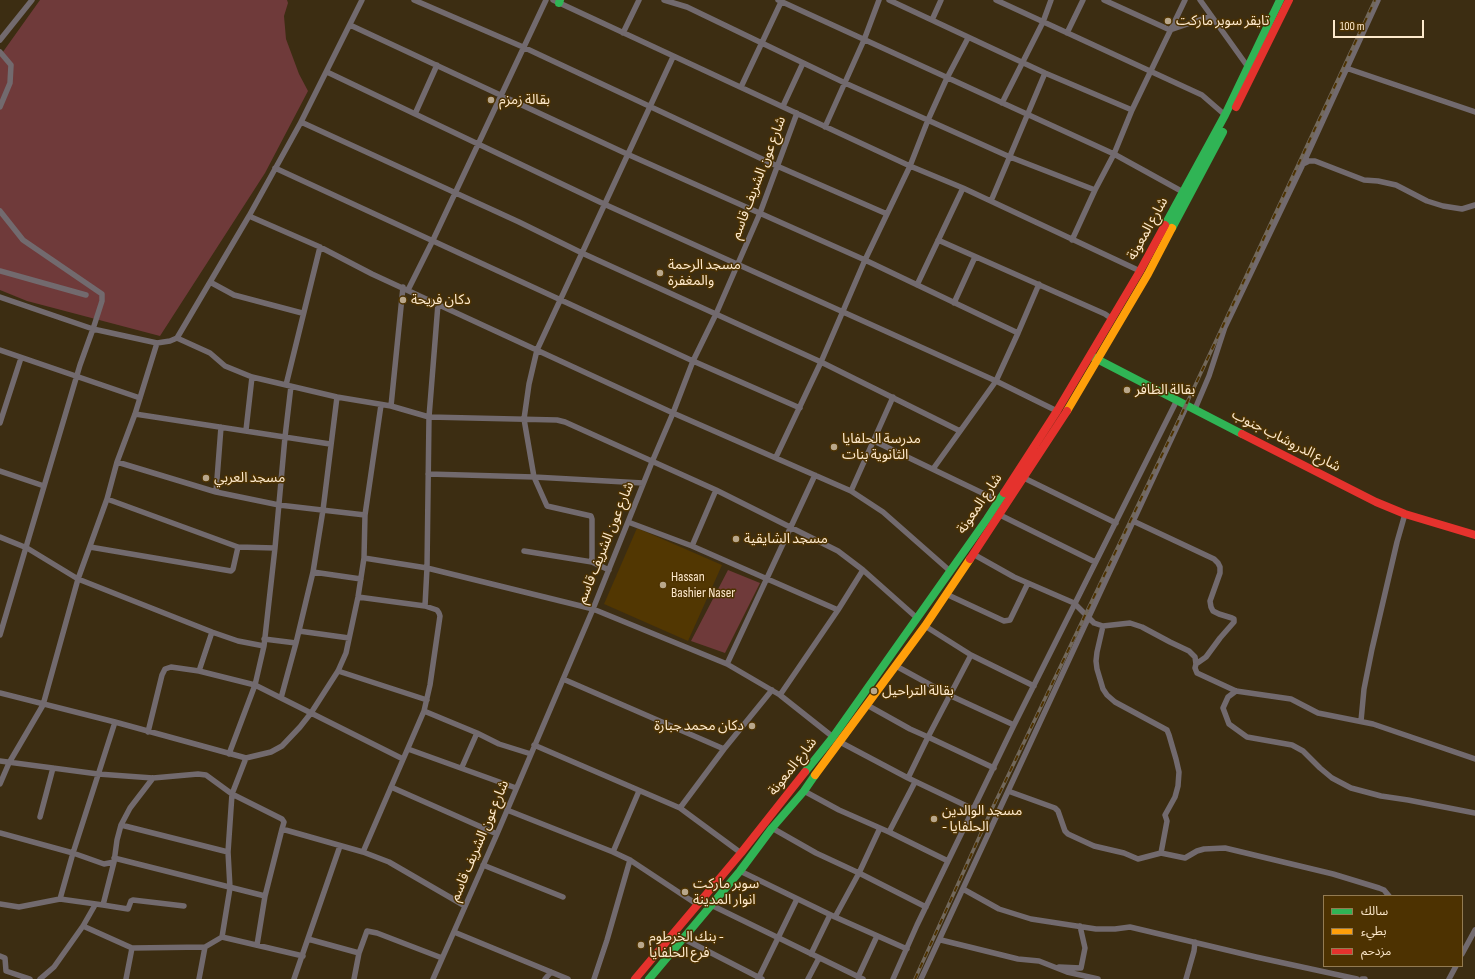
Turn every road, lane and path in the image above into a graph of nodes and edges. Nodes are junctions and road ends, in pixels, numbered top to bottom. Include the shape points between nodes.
1 (32, 0) edge
2 (362, 0) edge
3 (414, 0) edge
4 (546, 0) edge
5 (639, 0) edge
6 (664, 0) edge
7 (879, 0) edge
8 (888, 0) edge
9 (941, 0) edge
10 (996, 0) edge
11 (1051, 0) edge
12 (1083, 0) edge
13 (1104, 0) edge
14 (1185, 0) edge
15 (1200, 0) edge
16 (1289, 0) edge
17 (1378, 0) edge
18 (557, 1) edge
19 (780, 1) edge
20 (1279, 1) edge
21 (678, 2) edge
22 (1211, 16) junction
23 (932, 20) junction
24 (1043, 22) junction
25 (350, 25) junction
26 (1170, 30) junction
27 (623, 33) junction
28 (1067, 33) junction
29 (968, 38) junction
30 (0, 40) edge
31 (864, 40) junction
32 (762, 44) junction
33 (523, 47) junction
34 (0, 52) edge
35 (673, 57) junction
36 (803, 63) junction
37 (1023, 63) junction
38 (437, 65) junction
39 (1248, 68) junction
40 (1346, 68) junction
41 (1151, 71) junction
42 (327, 72) junction
43 (1046, 73) junction
44 (947, 78) junction
45 (845, 83) junction
46 (741, 87) junction
47 (502, 95) junction
48 (1002, 103) junction
49 (650, 106) junction
50 (783, 106) junction
51 (0, 107) edge
52 (1132, 110) junction
53 (1475, 112) edge
54 (797, 113) junction
55 (415, 114) junction
56 (1028, 115) junction
57 (1225, 115) junction
58 (928, 120) junction
59 (301, 122) junction
60 (825, 127) junction
61 (479, 144) junction
62 (627, 154) junction
63 (1114, 154) junction
64 (1010, 157) junction
65 (1303, 164) junction
66 (777, 166) junction
67 (910, 166) junction
68 (276, 168) junction
69 (963, 188) junction
70 (1095, 190) junction
71 (1183, 192) junction
72 (454, 193) junction
73 (991, 201) junction
74 (604, 204) junction
75 (1475, 205) edge
76 (0, 211) edge
77 (760, 213) junction
78 (886, 214) junction
79 (249, 216) junction
80 (433, 240) junction
81 (938, 240) junction
82 (1072, 240) junction
83 (320, 247) junction
84 (582, 253) junction
85 (976, 257) junction
86 (865, 260) junction
87 (738, 263) junction
88 (0, 271) edge
89 (1140, 271) junction
90 (210, 282) junction
91 (1038, 284) junction
92 (917, 285) junction
93 (406, 288) junction
94 (86, 295) dead end
95 (0, 297) edge
96 (561, 299) junction
97 (954, 303) junction
98 (438, 304) junction
99 (842, 311) junction
100 (302, 313) junction
101 (716, 314) junction
102 (1112, 319) junction
103 (94, 329) junction
104 (1018, 333) junction
105 (177, 338) junction
106 (157, 343) junction
107 (0, 350) edge
108 (537, 350) junction
109 (21, 358) junction
110 (1094, 358) junction
111 (693, 361) junction
112 (821, 362) junction
113 (76, 377) junction
114 (252, 377) junction
115 (996, 381) junction
116 (288, 386) junction
117 (337, 397) junction
118 (893, 397) junction
119 (140, 398) junction
120 (1176, 400) junction
121 (381, 405) junction
122 (1187, 405) junction
123 (391, 406) junction
124 (800, 408) junction
125 (1195, 408) junction
126 (2, 409) edge
127 (1057, 411) junction
128 (674, 413) junction
129 (134, 414) junction
130 (428, 417) junction
131 (524, 419) junction
132 (0, 423) edge
133 (222, 427) junction
134 (246, 430) junction
135 (960, 431) junction
136 (285, 437) junction
137 (874, 441) junction
138 (330, 444) junction
139 (776, 457) junction
140 (117, 462) junction
141 (652, 462) junction
142 (934, 469) junction
143 (0, 471) edge
144 (428, 474) junction
145 (815, 475) junction
146 (534, 477) junction
147 (1024, 478) junction
148 (643, 483) junction
149 (44, 486) junction
150 (716, 490) junction
151 (851, 490) junction
152 (216, 492) junction
153 (107, 499) junction
154 (999, 500) junction
155 (279, 505) junction
156 (323, 510) junction
157 (1405, 514) junction
158 (365, 515) junction
159 (1000, 515) junction
160 (1133, 521) junction
161 (628, 522) junction
162 (1116, 522) junction
163 (790, 526) junction
164 (1475, 535) edge
165 (0, 537) edge
166 (692, 546) junction
167 (90, 547) junction
168 (238, 547) junction
169 (27, 548) junction
170 (275, 548) junction
171 (524, 551) dead end
172 (973, 554) junction
173 (364, 558) junction
174 (592, 562) junction
175 (1095, 562) junction
176 (427, 568) junction
177 (608, 570) junction
178 (863, 570) junction
179 (313, 572) junction
180 (950, 572) junction
181 (78, 579) junction
182 (361, 579) junction
183 (766, 579) junction
184 (1028, 583) junction
185 (946, 594) junction
186 (358, 597) junction
187 (1074, 603) junction
188 (425, 606) junction
189 (593, 609) junction
190 (838, 610) junction
191 (1088, 616) junction
192 (917, 618) junction
193 (925, 626) junction
194 (1103, 626) junction
195 (299, 631) junction
196 (212, 632) junction
197 (0, 635) edge
198 (350, 638) junction
199 (264, 639) junction
200 (296, 643) junction
201 (264, 646) junction
202 (971, 655) junction
203 (727, 664) junction
204 (1196, 664) junction
205 (896, 666) junction
206 (338, 671) junction
207 (199, 672) junction
208 (563, 679) junction
209 (255, 685) junction
210 (1034, 686) junction
211 (772, 690) junction
212 (1236, 691) junction
213 (0, 693) edge
214 (780, 695) junction
215 (949, 695) junction
216 (281, 698) junction
217 (427, 700) junction
218 (43, 705) junction
219 (867, 705) junction
220 (424, 711) junction
221 (311, 712) junction
222 (1361, 721) junction
223 (115, 722) junction
224 (1014, 725) junction
225 (148, 732) junction
226 (477, 733) junction
227 (928, 738) junction
228 (836, 740) junction
229 (534, 745) junction
230 (408, 749) junction
231 (724, 749) junction
232 (229, 754) junction
233 (531, 754) junction
234 (246, 758) junction
235 (403, 759) junction
236 (1475, 759) edge
237 (0, 761) edge
238 (9, 763) junction
239 (462, 767) junction
240 (53, 768) junction
241 (994, 768) junction
242 (98, 774) junction
243 (153, 778) junction
244 (908, 778) junction
245 (915, 782) junction
246 (0, 784) edge
247 (391, 787) junction
248 (516, 788) junction
249 (639, 791) junction
250 (804, 791) junction
251 (1008, 792) junction
252 (232, 794) junction
253 (680, 808) junction
254 (973, 809) junction
255 (507, 810) junction
256 (1475, 813) edge
257 (40, 817) dead end
258 (121, 825) junction
259 (772, 828) junction
260 (880, 828) junction
261 (282, 829) junction
262 (889, 832) junction
263 (0, 833) edge
264 (497, 834) junction
265 (340, 846) junction
266 (228, 852) junction
267 (363, 852) junction
268 (613, 852) junction
269 (73, 853) junction
270 (742, 853) junction
271 (1161, 853) junction
272 (114, 860) junction
273 (630, 860) junction
274 (948, 861) junction
275 (483, 865) junction
276 (740, 870) junction
277 (859, 873) junction
278 (230, 888) junction
279 (963, 889) junction
280 (1388, 895) edge
281 (265, 896) junction
282 (563, 897) dead end
283 (60, 899) junction
284 (797, 899) junction
285 (0, 904) edge
286 (96, 905) junction
287 (103, 905) junction
288 (711, 905) junction
289 (184, 906) dead end
290 (465, 906) junction
291 (698, 906) junction
292 (926, 907) junction
293 (832, 916) junction
294 (83, 926) junction
295 (1080, 926) junction
296 (1475, 930) edge
297 (454, 932) junction
298 (877, 936) junction
299 (222, 937) junction
300 (779, 938) junction
301 (308, 939) junction
302 (684, 939) junction
303 (941, 940) junction
304 (1195, 942) junction
305 (257, 945) junction
306 (205, 947) junction
307 (132, 948) junction
308 (907, 949) junction
309 (1463, 952) edge
310 (359, 953) junction
311 (811, 954) junction
312 (0, 956) edge
313 (303, 956) junction
314 (442, 958) junction
315 (819, 958) junction
316 (1053, 967) junction
317 (1455, 967) edge
318 (551, 972) junction
319 (860, 978) edge
320 (30, 979) edge
321 (40, 979) edge
322 (126, 979) edge
323 (199, 979) edge
324 (294, 979) edge
325 (354, 979) edge
326 (433, 979) edge
327 (545, 979) edge
328 (568, 979) edge
329 (594, 979) edge
330 (635, 979) edge
331 (650, 979) edge
332 (760, 979) edge
333 (808, 979) edge
334 (893, 979) edge
335 (921, 979) edge
336 (1098, 979) edge
337 (1186, 979) edge
338 (1357, 979) edge
339 (1449, 979) edge

1 - 30 street
2 - 25 street
3 - 33 street
4 - 33 street
5 - 27 street
6 - 21 street
7 - 31 street
8 - 23 street
9 - 23 street
10 - 24 street
11 - 24 street
12 - 28 street
13 - 26 street
14 - 26 street
15 - 22 street
16 - 110 main road, شارع المعونة via 1227,125 1161,249
17 - 40 street
18 - 27 street
19 - 31 street
19 - 32 street
20 - 39 main road, شارع المعونة
21 - 32 street
22 - 26 street
22 - 39 street
23 - 29 street
24 - 28 street
24 - 37 street
25 - 38 street
25 - 42 street
26 - 41 street
27 - 35 street
28 - 41 street
29 - 37 street
29 - 44 street
31 - 44 street
31 - 45 street
32 - 36 street
32 - 46 street
33 - 47 street
33 - 49 street
34 - 51 street via 11,65 10,83
35 - 46 street
35 - 49 street
36 - 45 street
36 - 50 street
37 - 43 street
37 - 48 street
38 - 47 street
38 - 55 street
39 - 57 main road, شارع المعونة
40 - 53 street
40 - 65 street
41 - 52 street
41 - 57 street via 1202,95
42 - 55 street
42 - 59 street
43 - 52 street
43 - 56 street
44 - 48 street
44 - 58 street
45 - 58 street
45 - 60 street
46 - 50 street
47 - 61 street
47 - 62 street
48 - 56 street
49 - 62 street
49 - 66 street
50 - 54 street
52 - 63 street
54 - 60 street
54 - 66 street, شارع عون الشريف قاسم
55 - 61 street
56 - 63 street
56 - 64 street
57 - 71 main road, شارع المعونة
58 - 64 street
58 - 67 street
59 - 68 street
59 - 72 street
60 - 67 street
61 - 72 street
61 - 74 street
62 - 74 street
62 - 77 street
63 - 70 street
63 - 71 street
64 - 70 street
64 - 73 street
65 - 75 street via 1315,161 1364,180 1396,185 1443,206 1462,209
65 - 125 street via 1225,327 1209,376
66 - 77 street, شارع عون الشريف قاسم
66 - 78 street
67 - 69 street
67 - 78 street
68 - 79 street
68 - 80 street
69 - 73 street
69 - 81 street
70 - 82 street
71 - 89 main road, شارع المعونة
72 - 80 street
72 - 84 street
73 - 82 street
74 - 84 street
74 - 87 street
76 - 103 street via 23,240 102,294
77 - 86 street
77 - 87 street, شارع عون الشريف قاسم
78 - 86 street
79 - 83 street
79 - 90 street
80 - 93 street
80 - 96 street
81 - 85 street
81 - 92 street
82 - 89 street
83 - 93 street
83 - 100 street
84 - 96 street
84 - 101 street
85 - 91 street
85 - 97 street
86 - 92 street
86 - 99 street
87 - 99 street
87 - 101 street, شارع عون الشريف قاسم
88 - 94 street
89 - 102 main road, شارع المعونة
90 - 100 street via 234,295
90 - 105 street
91 - 102 street
91 - 104 street
92 - 97 street
93 - 98 street
93 - 123 street
95 - 103 street
96 - 108 street
96 - 111 street
97 - 104 street
98 - 108 street
98 - 130 street
99 - 112 street
99 - 115 street
100 - 116 street
101 - 111 street, شارع عون الشريف قاسم
101 - 112 street
102 - 110 main road, شارع المعونة
103 - 106 street
103 - 113 street
104 - 115 street
105 - 106 street
105 - 114 street via 210,352 225,366
106 - 119 street
107 - 109 street
108 - 128 street
108 - 131 street
109 - 113 street
109 - 126 street
110 - 120 main road, شارع الدروشاب جنوب
110 - 127 main road, شارع المعونة
110 - 147 main road, شارع المعونة via 1064,415
111 - 124 street
111 - 128 street, شارع عون الشريف قاسم
112 - 118 street
112 - 124 street
113 - 119 street
113 - 149 street
114 - 116 street
114 - 134 street
115 - 127 street
115 - 135 street
116 - 117 street
116 - 136 street
117 - 121 street
117 - 138 street
118 - 135 street
118 - 137 street
119 - 129 street
120 - 122 main road, شارع الدروشاب جنوب
120 - 162 street
121 - 123 street
121 - 158 street
122 - 125 main road, شارع الدروشاب جنوب
122 - 160 street
123 - 130 street
124 - 139 street
125 - 157 main road, شارع الدروشاب جنوب via 1360,494
126 - 132 street
127 - 154 main road, شارع المعونة
128 - 139 street
128 - 141 street, شارع عون الشريف قاسم
129 - 133 street
129 - 140 street
130 - 131 street
130 - 144 street
131 - 141 street via 565,422
131 - 146 street
133 - 134 street
133 - 152 street
134 - 136 street
135 - 142 street
136 - 138 street
136 - 155 street
137 - 142 street
137 - 151 street
138 - 156 street
139 - 145 street
140 - 152 street
140 - 153 street
141 - 148 street, شارع عون الشريف قاسم
141 - 150 street
142 - 154 street
143 - 149 street
144 - 146 street
144 - 176 street
145 - 151 street
145 - 163 street
146 - 148 street
146 - 174 street via 547,506 590,516
147 - 159 main road, شارع المعونة
147 - 162 street
148 - 161 street, شارع عون الشريف قاسم
149 - 169 street
150 - 163 street
150 - 166 street
151 - 180 street via 883,512
152 - 155 street
153 - 167 street
153 - 168 street
154 - 180 main road, شارع المعونة
155 - 156 street
155 - 170 street
156 - 158 street
156 - 179 street
157 - 164 main road, شارع الدروشاب جنوب
157 - 222 street via 1372,649
158 - 173 street
159 - 172 main road, شارع المعونة
159 - 175 street
160 - 191 street
160 - 204 street via 1214,559 1220,567 1210,601 1211,607 1219,614 1232,618 1234,622 1206,657
161 - 166 street
161 - 177 street, شارع عون الشريف قاسم
162 - 175 street
163 - 178 street via 844,554
163 - 183 street
165 - 169 street
166 - 183 street
167 - 168 street via 231,571
167 - 181 street
168 - 170 street
169 - 181 street
169 - 197 street
170 - 199 street
171 - 174 street
172 - 184 street
172 - 185 main road, شارع المعونة
173 - 176 street
173 - 182 street
174 - 177 street
175 - 187 street
176 - 188 street
176 - 189 street
177 - 189 street, شارع عون الشريف قاسم
178 - 190 street
178 - 192 street
179 - 182 street
179 - 195 street
180 - 192 main road, شارع المعونة
181 - 196 street
181 - 218 street
182 - 186 street
183 - 190 street
183 - 203 street
184 - 185 street via 1010,620 1004,621
184 - 187 street
185 - 193 main road, شارع المعونة
186 - 188 street
186 - 198 street
187 - 191 street
187 - 210 street
188 - 217 street via 437,610 440,616
189 - 203 street
189 - 208 street, شارع عون الشريف قاسم
190 - 214 street
191 - 194 street via 1094,623
191 - 251 street
192 - 228 main road, شارع المعونة
193 - 202 street
193 - 205 main road, شارع المعونة
194 - 204 street via 1130,623 1142,627 1189,651 1195,657
194 - 271 street via 1096,661 1103,689 1115,702 1167,730 1176,759 1179,772 1178,786 1165,815 1168,821
195 - 198 street
195 - 200 street
196 - 201 street
196 - 207 street
198 - 206 street
199 - 200 street
199 - 201 street
200 - 216 street
201 - 209 street
202 - 210 street
202 - 215 street
203 - 211 street
204 - 212 street via 1201,675
205 - 215 street
205 - 219 main road, شارع المعونة
206 - 217 street
206 - 221 street
207 - 209 street
207 - 225 street via 171,667 165,669
208 - 229 street, شارع عون الشريف قاسم
208 - 231 street
209 - 216 street
209 - 232 street
210 - 224 street
211 - 214 street
211 - 231 street
212 - 222 street via 1291,699 1318,712
212 - 256 street via 1228,697 1223,708 1229,724 1247,737 1292,746 1303,751 1332,778 1351,788
213 - 218 street
214 - 228 street
215 - 224 street
215 - 227 street
216 - 221 street
217 - 220 street
218 - 223 street
218 - 238 street
219 - 227 street
219 - 228 main road, شارع المعونة
220 - 226 street
220 - 230 street
221 - 234 street via 282,746 271,752
221 - 235 street
222 - 236 street
223 - 225 street
223 - 242 street
224 - 241 street
225 - 232 street
226 - 233 street via 498,744
226 - 239 street
227 - 241 street
227 - 244 street
228 - 244 street
228 - 250 main road, شارع المعونة
228 - 270 main road, شارع المعونة
229 - 233 street, شارع عون الشريف قاسم
229 - 249 street
230 - 235 street
230 - 239 street
231 - 253 street
232 - 234 street
233 - 248 street, شارع عون الشريف قاسم
234 - 252 street
235 - 247 street
237 - 238 street
238 - 240 street
238 - 246 street
239 - 248 street
240 - 242 street
240 - 257 street
241 - 254 street
242 - 243 street
242 - 269 street
243 - 252 street via 198,774 206,776
243 - 258 street via 130,808
244 - 245 street
245 - 254 street
245 - 262 street
247 - 264 street
247 - 267 street
248 - 255 street, شارع عون الشريف قاسم
249 - 253 street
249 - 268 street
250 - 259 main road, شارع المعونة
250 - 260 street
251 - 271 street via 1055,808 1065,831 1090,844 1138,858
251 - 279 street
252 - 261 street via 282,819
252 - 266 street
253 - 270 street
254 - 274 street
255 - 264 street, شارع عون الشريف قاسم
255 - 268 street
258 - 266 street
258 - 272 street
259 - 276 main road, شارع المعونة
259 - 277 street
260 - 262 street
260 - 277 street
261 - 265 street
261 - 281 street
262 - 274 street
263 - 269 street
264 - 275 street, شارع عون الشريف قاسم
265 - 267 street
265 - 301 street
266 - 278 street
267 - 290 street via 398,866
268 - 273 street
269 - 272 street via 104,864
269 - 283 street
270 - 291 main road, شارع المعونة
271 - 280 street via 1185,858 1196,850 1225,848 1333,874 1379,888
272 - 278 street
272 - 287 street
273 - 291 street
273 - 329 street
274 - 292 street
275 - 282 street
275 - 290 street, شارع عون الشريف قاسم
276 - 284 street
276 - 288 main road, شارع المعونة
277 - 292 street
277 - 293 street
278 - 281 street
278 - 299 street
279 - 295 street via 999,909 1020,916
279 - 303 street
281 - 305 street
283 - 285 street via 19,907
283 - 286 street
284 - 293 street
284 - 300 street
286 - 287 street
286 - 294 street
287 - 289 street via 128,909 133,900
288 - 300 street
288 - 302 main road, شارع المعونة
290 - 297 street, شارع عون الشريف قاسم
291 - 330 main road, شارع المعونة
292 - 308 street
293 - 298 street
293 - 311 street
294 - 307 street
294 - 321 street via 54,967
295 - 304 street via 1115,930 1130,927
295 - 316 street via 1085,948 1081,968
296 - 309 street
297 - 314 street, شارع عون الشريف قاسم
297 - 318 street
298 - 308 street
298 - 319 street
299 - 305 street
299 - 306 street
300 - 311 street
300 - 332 street
301 - 310 street
301 - 313 street
302 - 331 main road, شارع المعونة
302 - 332 street
303 - 316 street via 1018,959 1039,961
303 - 335 street
304 - 337 street
304 - 338 street
305 - 313 street
306 - 307 street
306 - 323 street
307 - 322 street
308 - 334 street
310 - 314 street via 367,931
310 - 325 street
311 - 315 street
312 - 320 street via 5,958 6,971
313 - 324 street
314 - 326 street, شارع عون الشريف قاسم
315 - 319 street
315 - 333 street
316 - 336 street
317 - 339 street
318 - 327 street
318 - 328 street

